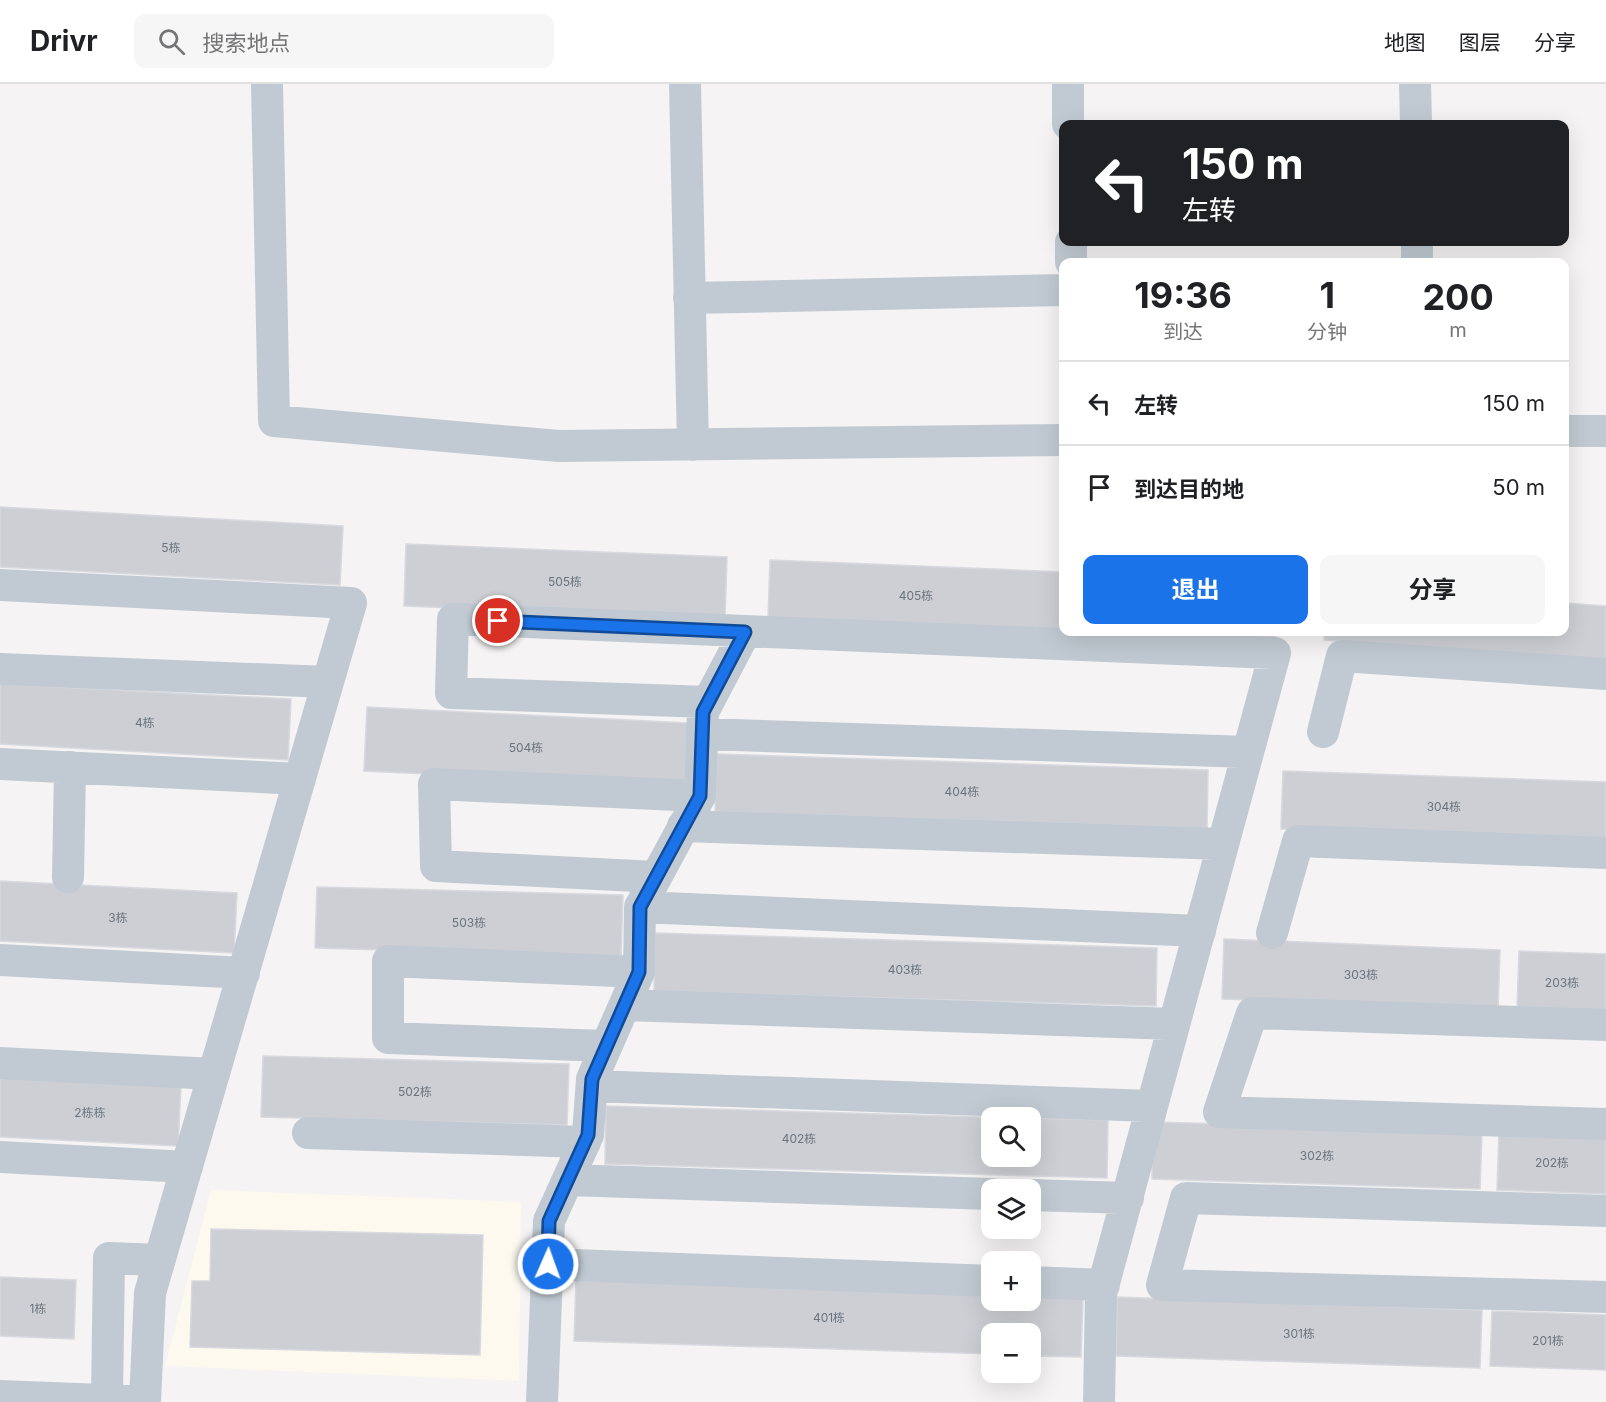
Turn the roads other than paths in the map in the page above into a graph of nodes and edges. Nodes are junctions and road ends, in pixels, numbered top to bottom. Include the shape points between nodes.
1 (267, 84) edge
2 (685, 84) edge
3 (1068, 84) edge
4 (1415, 84) edge
5 (1068, 120) edge
6 (1416, 120) edge
7 (1059, 290) edge
8 (689, 298) junction
9 (1569, 431) edge
10 (1606, 431) edge
11 (1059, 440) edge
12 (693, 445) junction
13 (0, 585) edge
14 (745, 632) junction
15 (0, 669) edge
16 (1606, 674) edge
17 (328, 682) junction
18 (708, 702) junction
19 (1323, 732) dead end
20 (702, 734) junction
21 (1248, 752) junction
22 (0, 764) edge
23 (70, 767) junction
24 (300, 779) junction
25 (700, 796) junction
26 (683, 826) junction
27 (1223, 844) junction
28 (1606, 853) edge
29 (656, 876) junction
30 (68, 878) dead end
31 (640, 907) junction
32 (1200, 931) junction
33 (1272, 933) dead end
34 (0, 960) edge
35 (639, 972) junction
36 (244, 973) junction
37 (625, 1005) junction
38 (1174, 1024) junction
39 (1606, 1026) edge
40 (606, 1046) junction
41 (0, 1063) edge
42 (214, 1074) junction
43 (592, 1086) junction
44 (1152, 1106) junction
45 (1606, 1124) edge
46 (308, 1133) dead end
47 (585, 1142) junction
48 (0, 1157) edge
49 (187, 1167) junction
50 (568, 1180) junction
51 (981, 1194) edge
52 (1041, 1195) edge
53 (1128, 1198) junction
54 (1606, 1212) edge
55 (159, 1260) junction
56 (548, 1264) junction
57 (981, 1281) edge
58 (1041, 1282) edge
59 (1104, 1285) junction
60 (1606, 1297) edge
61 (0, 1396) edge
62 (122, 1401) edge
63 (162, 1402) edge
64 (542, 1402) edge
65 (1099, 1402) edge

1 - 12 street via 274,421 559,446
2 - 8 street
3 - 5 street
4 - 6 street
7 - 8 street
8 - 12 street
9 - 10 street
11 - 12 street
13 - 17 street via 351,603
14 - 18 street
14 - 18 street via 453,619 451,693
14 - 21 street via 1275,653
15 - 17 street
16 - 19 street via 1342,656
17 - 24 street
18 - 20 street via 703,712
20 - 21 street
20 - 25 street
21 - 27 street
22 - 23 street
23 - 24 street
23 - 30 street
24 - 36 street
25 - 26 street
25 - 29 street via 434,783 436,866
26 - 27 street
26 - 29 street
27 - 32 street
28 - 33 street via 1298,841
29 - 31 street
31 - 32 street
31 - 35 street
32 - 38 street
34 - 36 street
35 - 37 street
35 - 40 street via 388,961 388,1038
36 - 42 street
37 - 38 street
37 - 40 street
38 - 44 street
39 - 45 street via 1252,1012 1219,1113
40 - 43 street
41 - 42 street
42 - 49 street
43 - 44 street
43 - 47 street
44 - 53 street
46 - 47 street
47 - 50 street
48 - 49 street
49 - 55 street
50 - 51 street
50 - 56 street via 549,1221
52 - 53 street
53 - 59 street
54 - 60 street via 1186,1198 1162,1285
55 - 62 street
55 - 62 street via 109,1258
56 - 57 street
56 - 64 street
58 - 59 street
59 - 65 street
61 - 62 street
62 - 63 street

